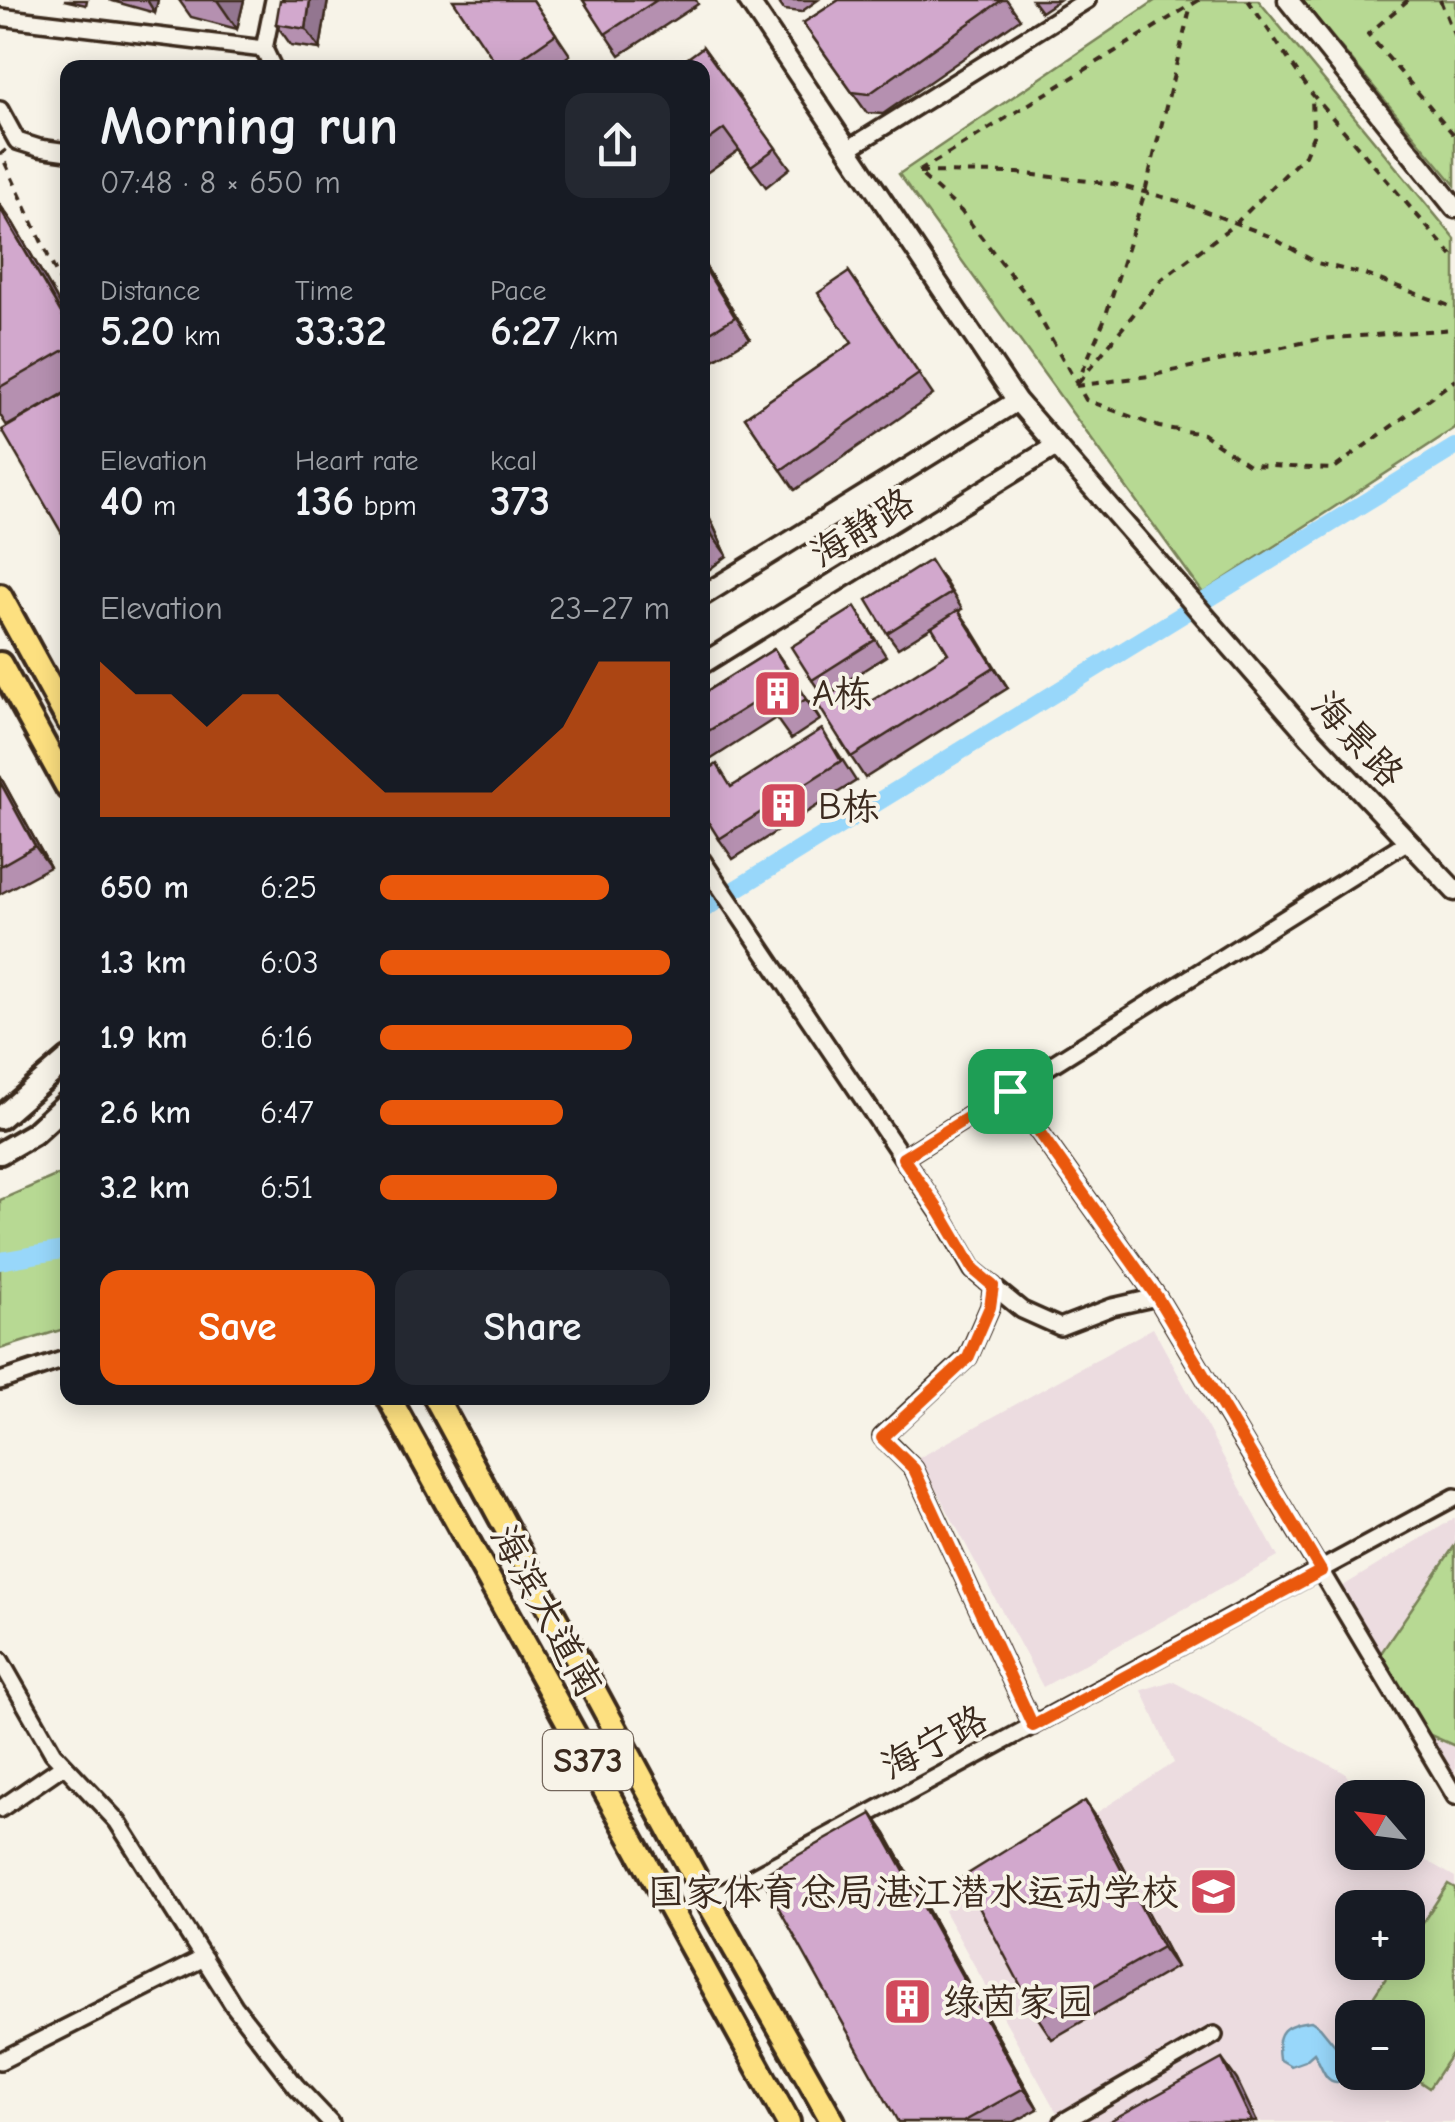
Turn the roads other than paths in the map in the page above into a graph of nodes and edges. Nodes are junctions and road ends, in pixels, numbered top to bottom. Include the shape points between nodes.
1 (274, 0) edge
2 (748, 0) edge
3 (1088, 0) edge
4 (1288, 0) edge
5 (0, 18) edge
6 (264, 49) junction
7 (270, 60) edge
8 (0, 110) edge
9 (848, 149) junction
10 (60, 151) edge
11 (1455, 208) edge
12 (1017, 401) junction
13 (1056, 446) junction
14 (710, 591) edge
15 (0, 596) edge
16 (710, 659) edge
17 (0, 664) edge
18 (60, 705) edge
19 (60, 773) edge
20 (1408, 840) junction
21 (710, 871) edge
22 (1455, 891) edge
23 (60, 1065) edge
24 (1010, 1091) junction
25 (60, 1109) edge
26 (0, 1118) edge
27 (0, 1153) edge
28 (903, 1158) junction
29 (993, 1286) junction
30 (1157, 1297) junction
31 (60, 1361) edge
32 (0, 1381) edge
33 (393, 1405) edge
34 (440, 1405) edge
35 (1455, 1497) edge
36 (1321, 1571) junction
37 (0, 1660) edge
38 (1033, 1726) junction
39 (64, 1765) junction
40 (1455, 1796) edge
41 (0, 1809) edge
42 (708, 1902) junction
43 (204, 1958) junction
44 (1214, 2035) dead end
45 (0, 2061) edge
46 (330, 2122) edge
47 (788, 2122) edge
48 (833, 2122) edge
49 (1062, 2122) edge

1 - 6 street
2 - 9 street, 海景路
3 - 9 street
4 - 11 street
5 - 6 street
6 - 7 street
8 - 10 street via 17,140
9 - 12 street, 海景路
12 - 13 street, 海景路
12 - 14 street, 海静路
13 - 16 street, 海静路
13 - 20 street, 海景路
15 - 18 main road
17 - 19 main road
20 - 22 street, 海景路
20 - 24 street
21 - 28 street
23 - 26 main road
24 - 28 street
24 - 30 street
25 - 27 main road
28 - 29 street via 974,1270
29 - 30 street via 1022,1310 1060,1327
29 - 38 street via 968,1358 882,1438 914,1469
30 - 36 street
31 - 32 street
33 - 47 main road, 海滨大道南 / S373
34 - 42 main road, 海滨大道南 / S373
35 - 36 street, 海宁路
36 - 38 street, 海宁路
36 - 40 street
37 - 39 street
38 - 42 street, 海宁路
39 - 41 street
39 - 43 street via 117,1821
42 - 48 main road, 海滨大道南 / S373
43 - 45 street
43 - 46 street via 234,2006
44 - 49 street

